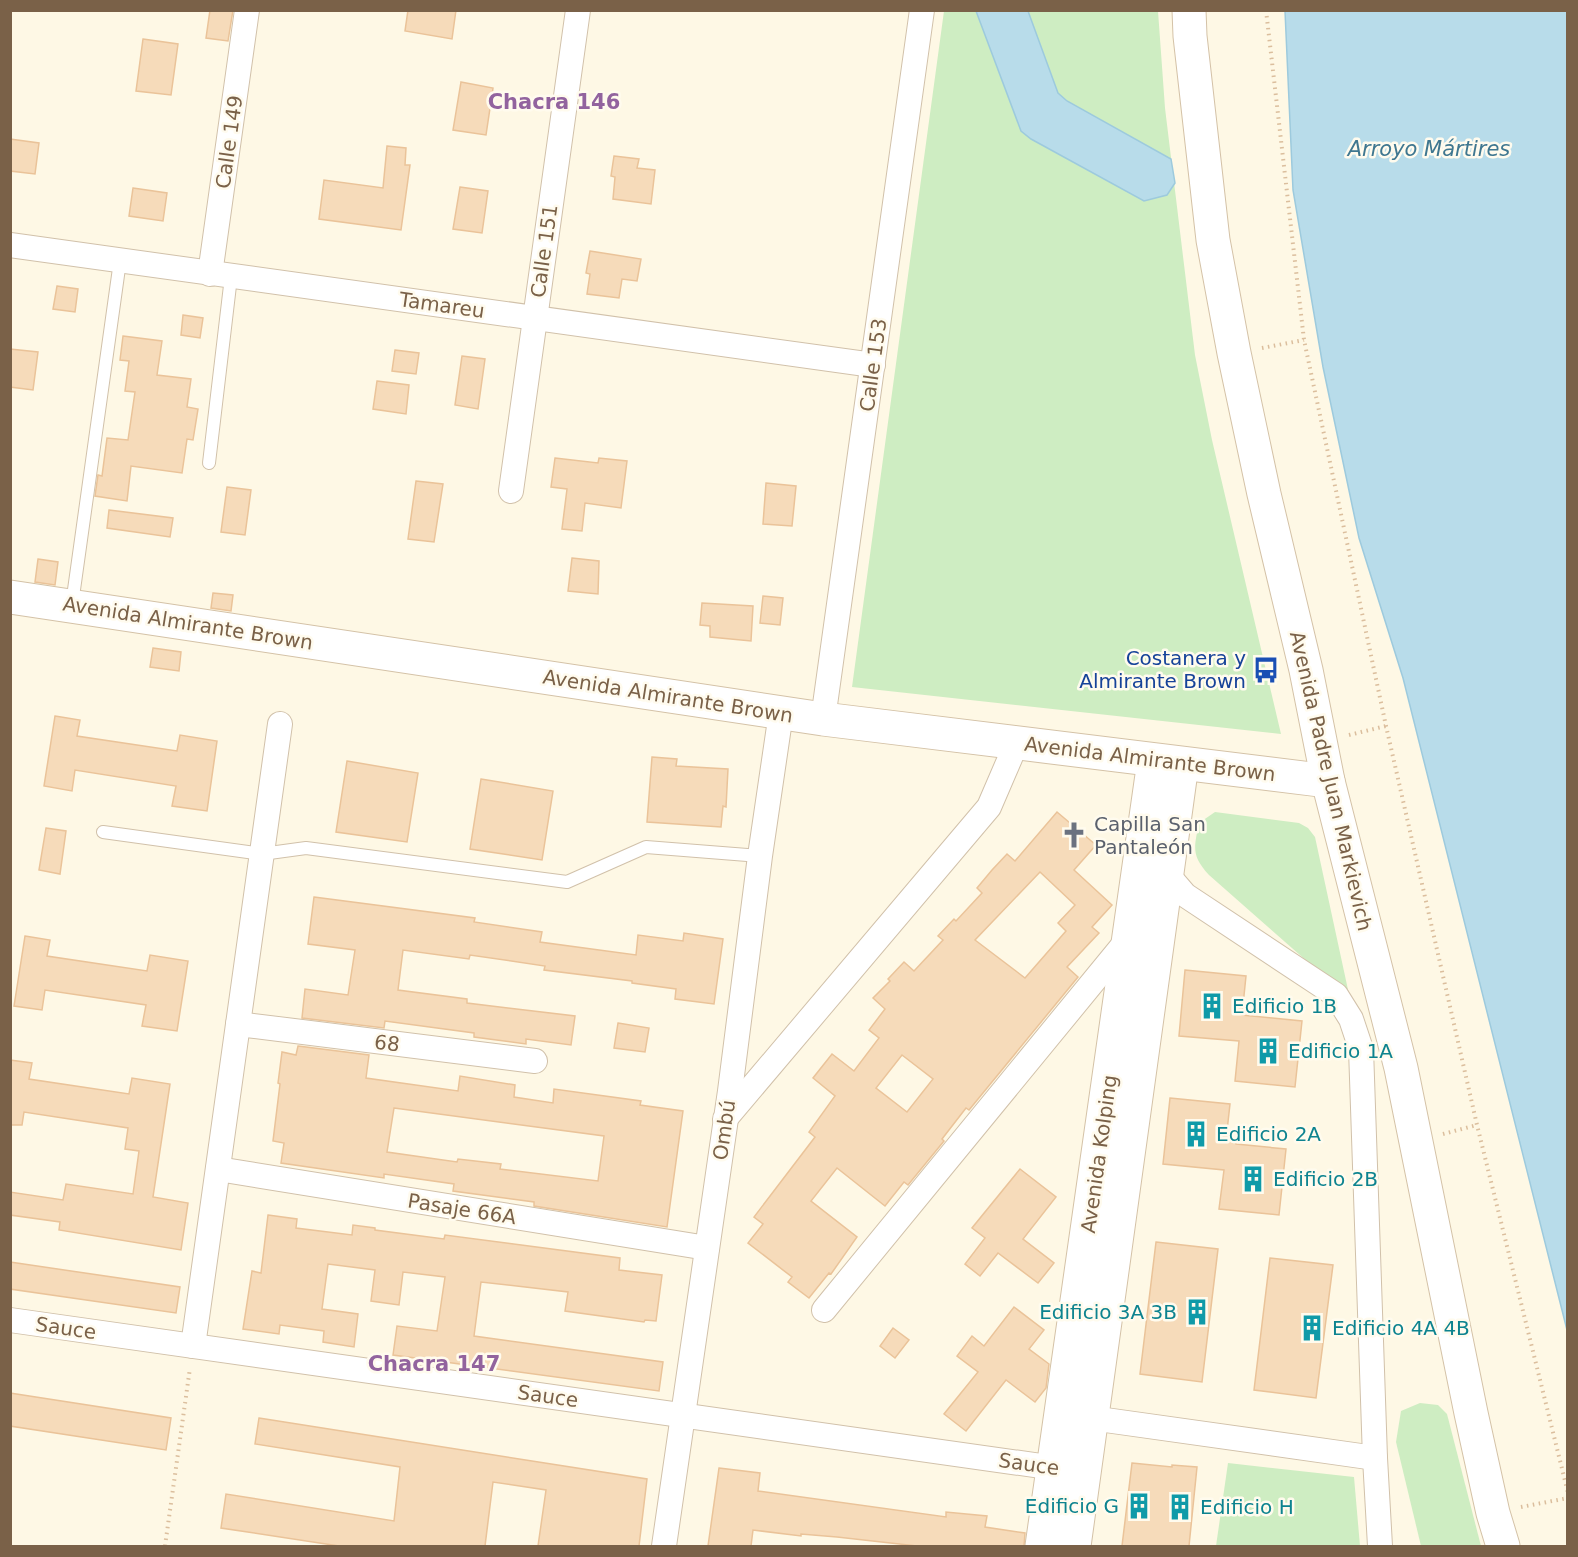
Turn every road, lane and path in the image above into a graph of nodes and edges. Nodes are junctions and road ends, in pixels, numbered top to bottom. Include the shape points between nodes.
1 (248, 10) edge
2 (578, 10) edge
3 (922, 10) edge
4 (1189, 10) edge
5 (1266, 10) edge
6 (10, 245) edge
7 (120, 261) junction
8 (220, 275) junction
9 (535, 317) junction
10 (1304, 340) junction
11 (1253, 350) dead end
12 (873, 365) junction
13 (209, 463) dead end
14 (511, 491) dead end
15 (10, 597) edge
16 (72, 606) junction
17 (781, 712) junction
18 (823, 719) junction
19 (280, 724) dead end
20 (1386, 726) junction
21 (1345, 735) dead end
22 (1017, 742) junction
23 (1168, 762) junction
24 (1328, 781) junction
25 (103, 832) dead end
26 (262, 854) junction
27 (760, 856) junction
28 (1167, 874) junction
29 (1130, 937) junction
30 (238, 1024) junction
31 (535, 1061) dead end
32 (726, 1119) junction
33 (1477, 1125) junction
34 (1437, 1136) dead end
35 (218, 1169) junction
36 (707, 1248) junction
37 (824, 1310) dead end
38 (10, 1320) edge
39 (193, 1347) junction
40 (1077, 1415) junction
41 (682, 1416) junction
42 (1375, 1458) junction
43 (1069, 1470) junction
44 (1568, 1493) edge
45 (1568, 1498) edge
46 (1514, 1509) dead end
47 (165, 1546) edge
48 (664, 1546) edge
49 (1042, 1546) edge
50 (1074, 1546) edge
51 (1380, 1546) edge
52 (1503, 1546) edge

1 - 8 street, Calle 149
2 - 9 street, Calle 151
3 - 12 street, Calle 153
4 - 24 main road, Avenida Padre Juan Markievich via 1213,240 1236,364
5 - 10 path
6 - 7 street, Tamareu
7 - 8 street, Tamareu
7 - 16 lane
8 - 9 street, Tamareu
8 - 13 lane
9 - 12 street, Tamareu
9 - 14 street, Calle 151
10 - 11 path
10 - 20 path
12 - 18 street, Calle 153
15 - 16 main road, Avenida Almirante Brown
16 - 17 main road, Avenida Almirante Brown
17 - 18 main road, Avenida Almirante Brown
17 - 27 street, Ombú
18 - 22 main road, Avenida Almirante Brown
19 - 26 street
20 - 21 path
20 - 33 path
22 - 23 main road, Avenida Almirante Brown
22 - 32 street via 989,807
23 - 24 main road, Avenida Almirante Brown
23 - 28 main road, Avenida Kolping
23 - 29 main road, Avenida Kolping
24 - 52 main road, Avenida Padre Juan Markievich via 1401,1068 1471,1413
25 - 26 lane
26 - 27 lane via 306,848 567,882 646,847
26 - 30 street
27 - 32 street, Ombú
28 - 40 main road, Avenida Kolping
28 - 42 street via 1185,895 1336,995 1351,1019 1361,1048
29 - 37 street
29 - 40 main road, Avenida Kolping
30 - 31 street, 68
30 - 35 street
32 - 36 street, Ombú
33 - 34 path
33 - 44 path
35 - 36 street, Pasaje 66A
35 - 39 street
36 - 41 street, Ombú
38 - 39 street, Sauce
39 - 41 street, Sauce
39 - 47 path
40 - 42 street
40 - 43 main road, Avenida Kolping
41 - 43 street, Sauce
41 - 48 street, Ombú
42 - 51 street
43 - 49 main road, Avenida Kolping
43 - 50 main road, Avenida Kolping
45 - 46 path

